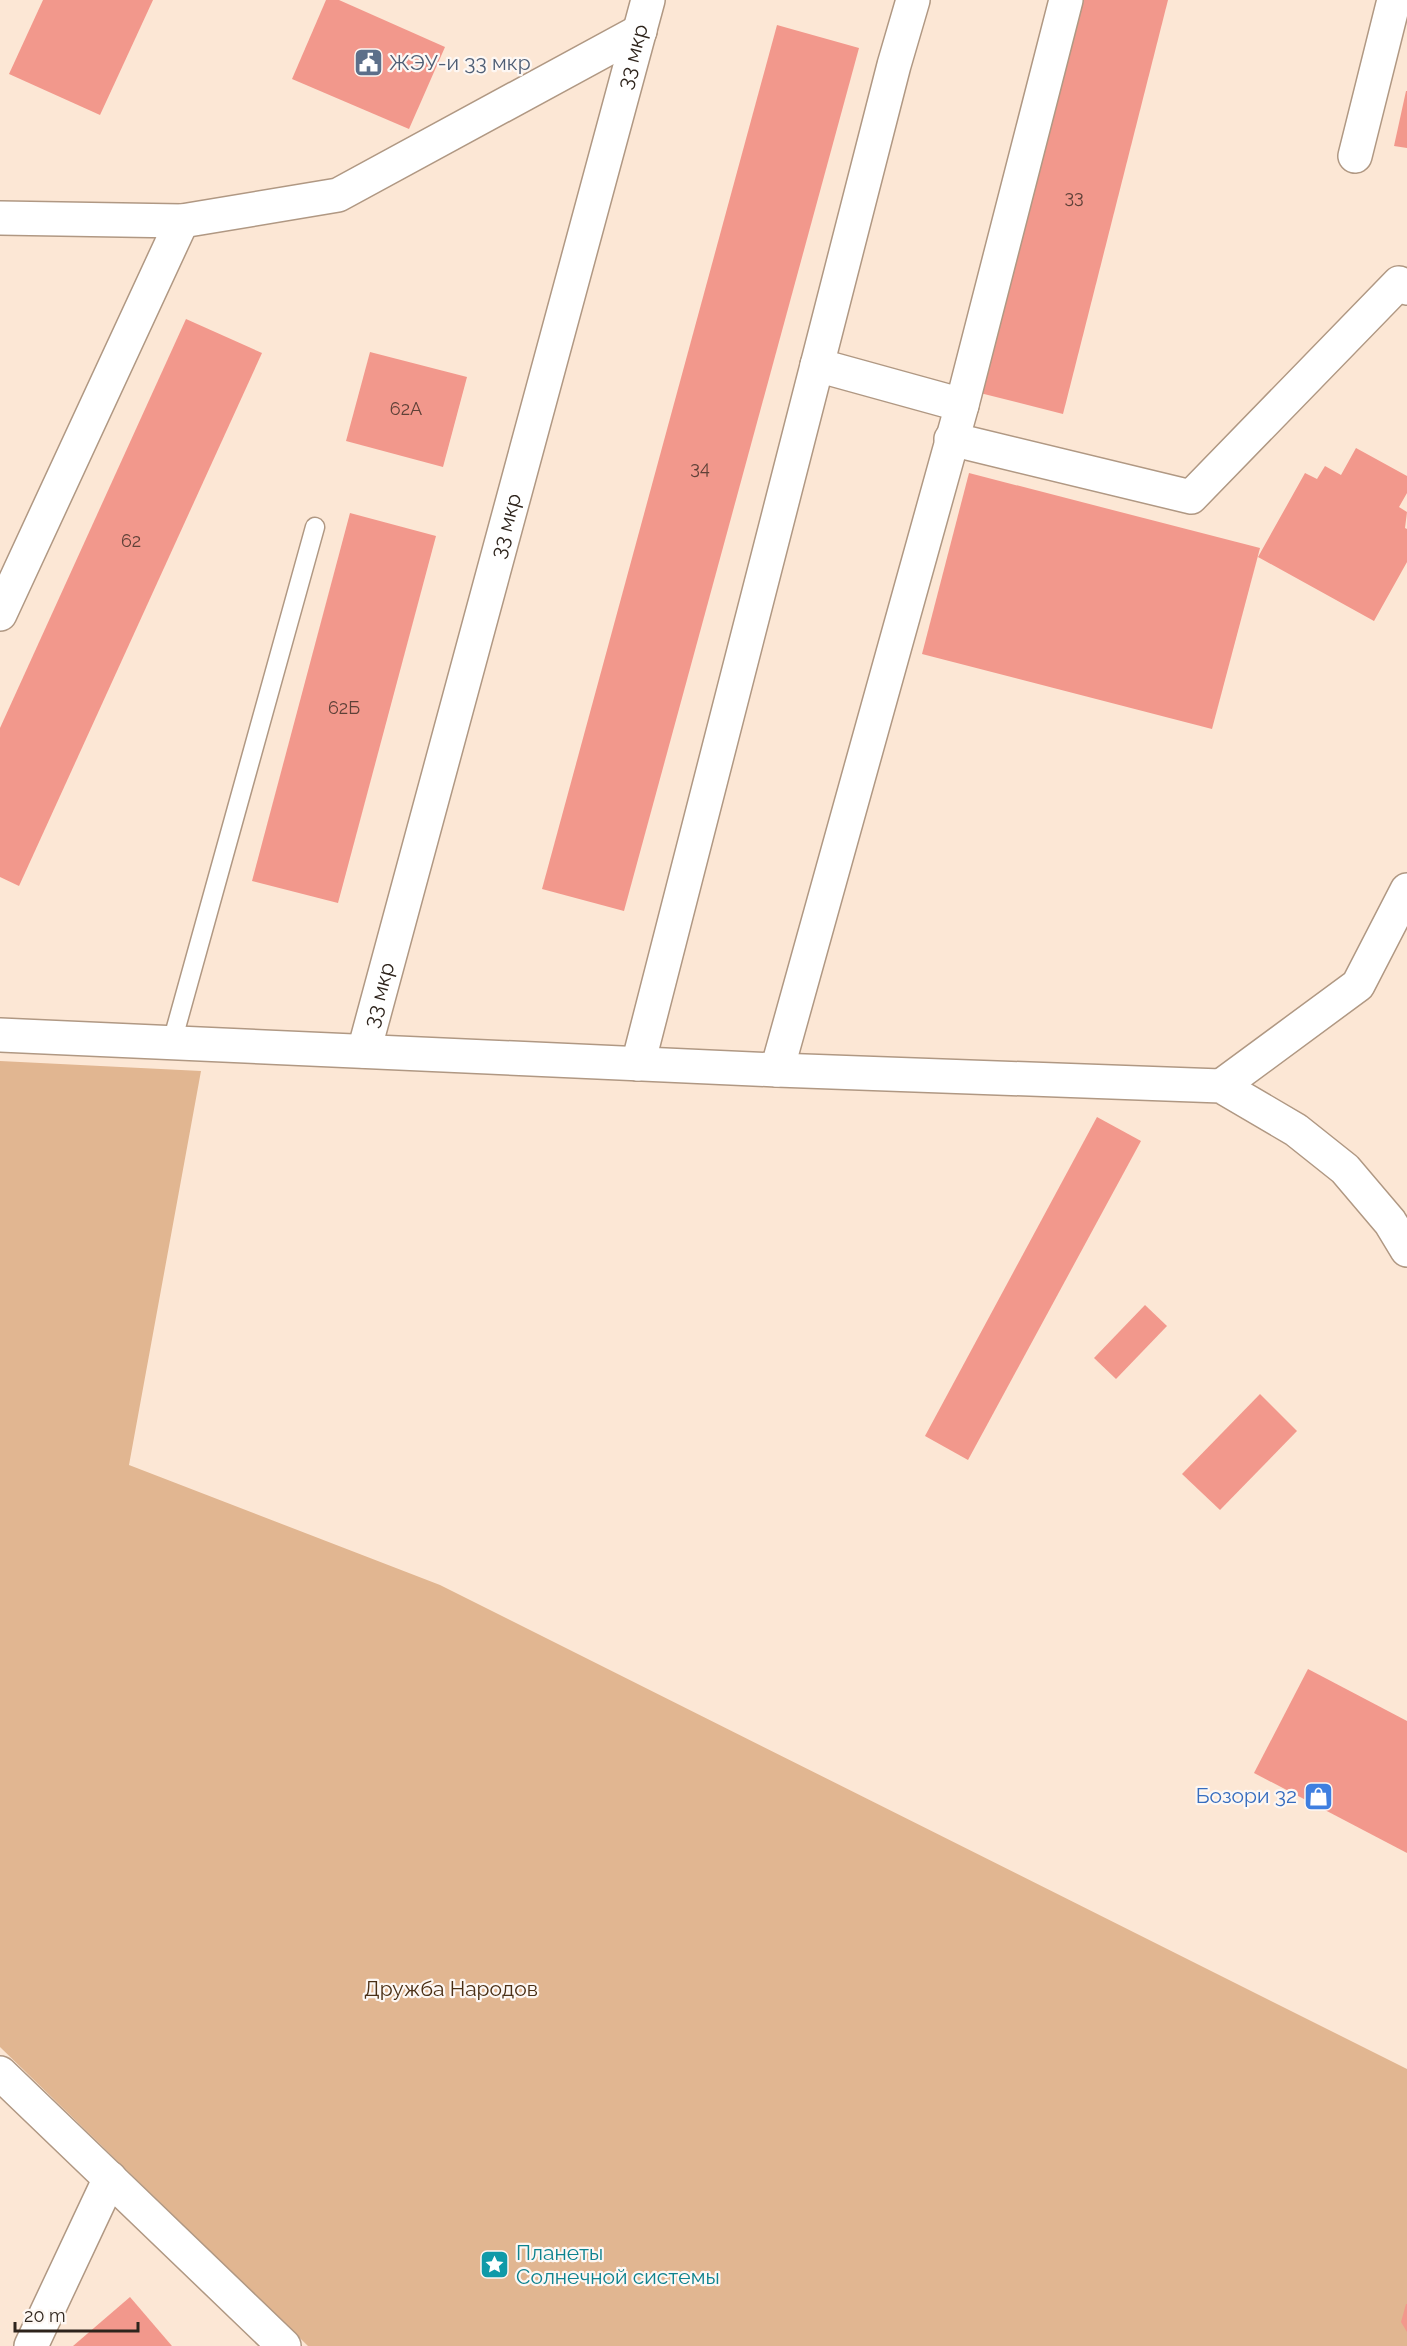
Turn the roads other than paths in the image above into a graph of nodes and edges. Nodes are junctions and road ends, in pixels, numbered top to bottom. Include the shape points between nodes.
1 (648, 0) edge
2 (913, 0) edge
3 (1066, 0) edge
4 (1394, 0) edge
5 (640, 31) junction
6 (1355, 156) dead end
7 (0, 218) edge
8 (182, 221) junction
9 (1407, 288) edge
10 (817, 365) junction
11 (962, 405) junction
12 (951, 439) junction
13 (315, 526) dead end
14 (0, 614) edge
15 (1407, 890) edge
16 (0, 1035) edge
17 (172, 1042) junction
18 (364, 1051) junction
19 (638, 1064) junction
20 (777, 1070) junction
21 (1221, 1086) junction
22 (1407, 1250) edge
23 (0, 2073) edge
24 (110, 2178) junction
25 (31, 2346) edge
26 (284, 2346) edge

1 - 5 street, 33 мкр
2 - 10 street
3 - 11 street
4 - 6 street
5 - 8 street via 338,195
5 - 18 street, 33 мкр
7 - 8 street
8 - 14 street
9 - 12 street via 1399,283 1191,497
10 - 11 street
10 - 19 street
11 - 12 street
12 - 20 street
13 - 17 lane
15 - 21 street via 1358,985
16 - 17 street
17 - 18 street
18 - 19 street
19 - 20 street
20 - 21 street
21 - 22 street via 1296,1130 1345,1169 1390,1222
23 - 24 street
24 - 25 street
24 - 26 street

